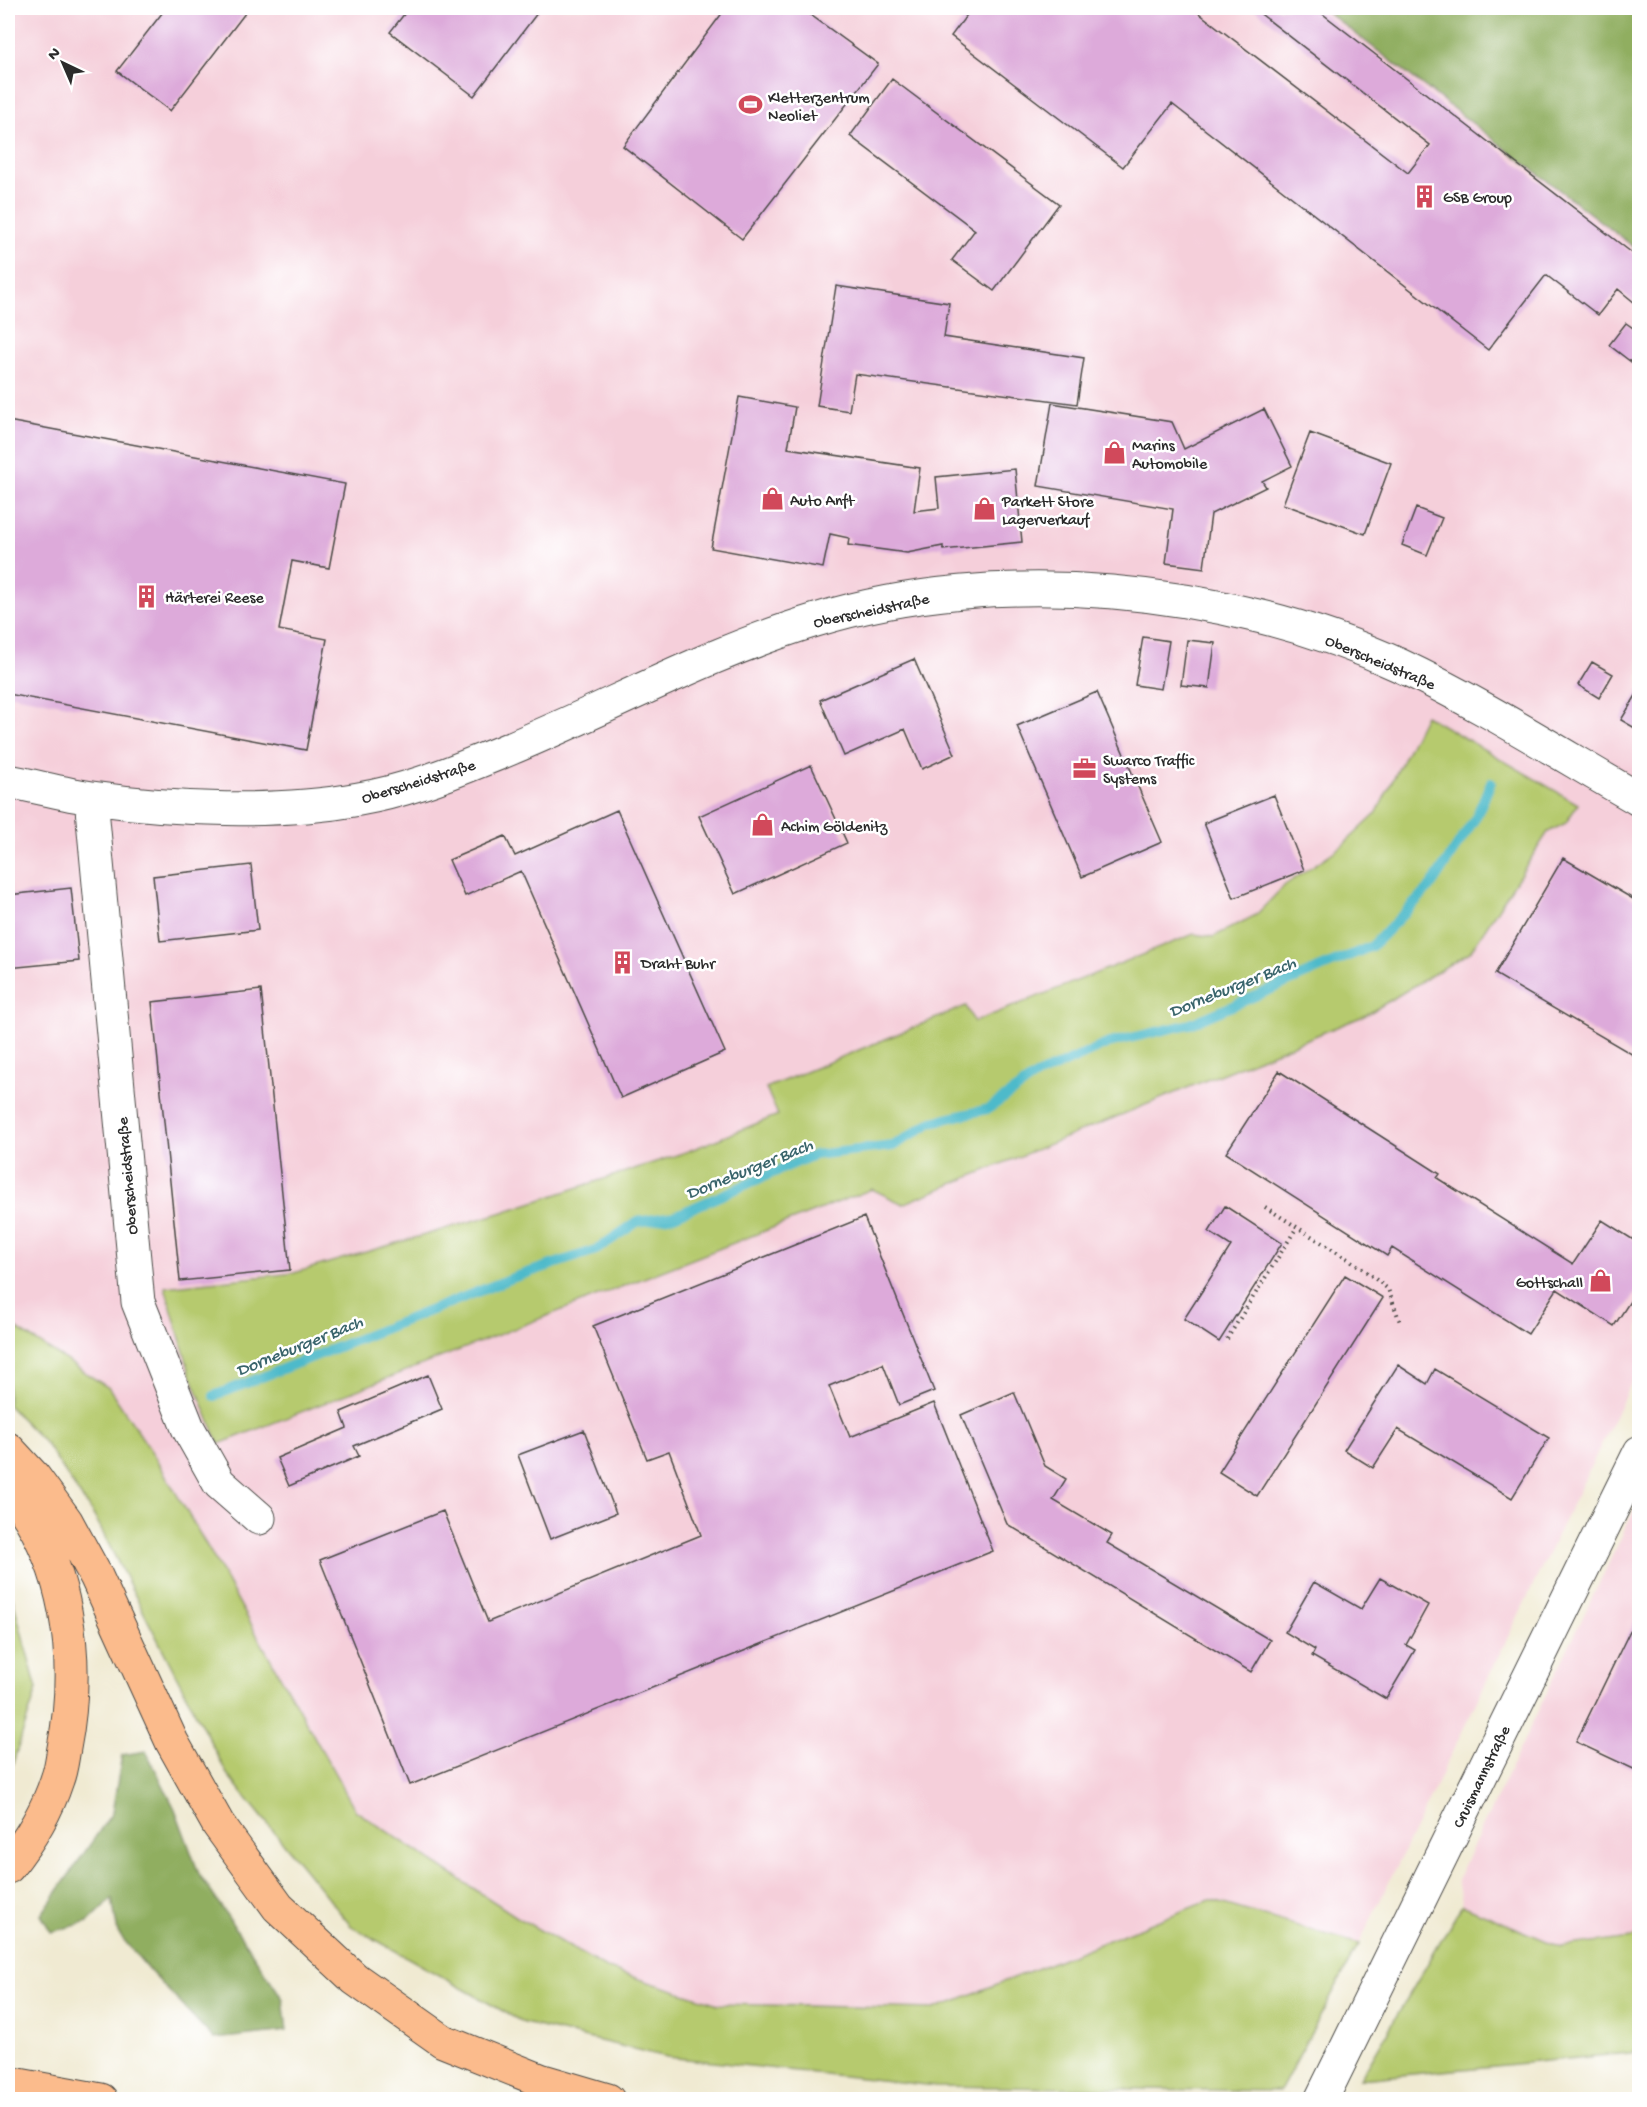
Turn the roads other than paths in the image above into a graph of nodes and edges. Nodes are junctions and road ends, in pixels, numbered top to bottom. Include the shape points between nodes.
1 (8, 781) edge
2 (92, 798) junction
3 (1640, 801) edge
4 (8, 1449) edge
5 (1640, 1452) edge
6 (8, 1488) edge
7 (260, 1518) dead end
8 (8, 1868) edge
9 (8, 2083) edge
10 (101, 2100) edge
11 (608, 2100) edge
12 (1321, 2100) edge

1 - 2 street, Oberscheidstraße
2 - 3 street, Oberscheidstraße via 204,807 315,806 362,799 410,786 523,744 681,671 789,628 877,604 1007,588 1063,589 1176,601 1250,615 1346,643 1451,692
2 - 7 street, Oberscheidstraße via 138,1302 203,1456 219,1483
4 - 11 highway via 66,1521 96,1576 172,1742 218,1824 278,1907 355,1979 443,2041 540,2080
5 - 12 street, Cruismannstraße
6 - 8 highway via 40,1538 61,1593 72,1645 71,1711 57,1780 25,1846
9 - 10 highway

